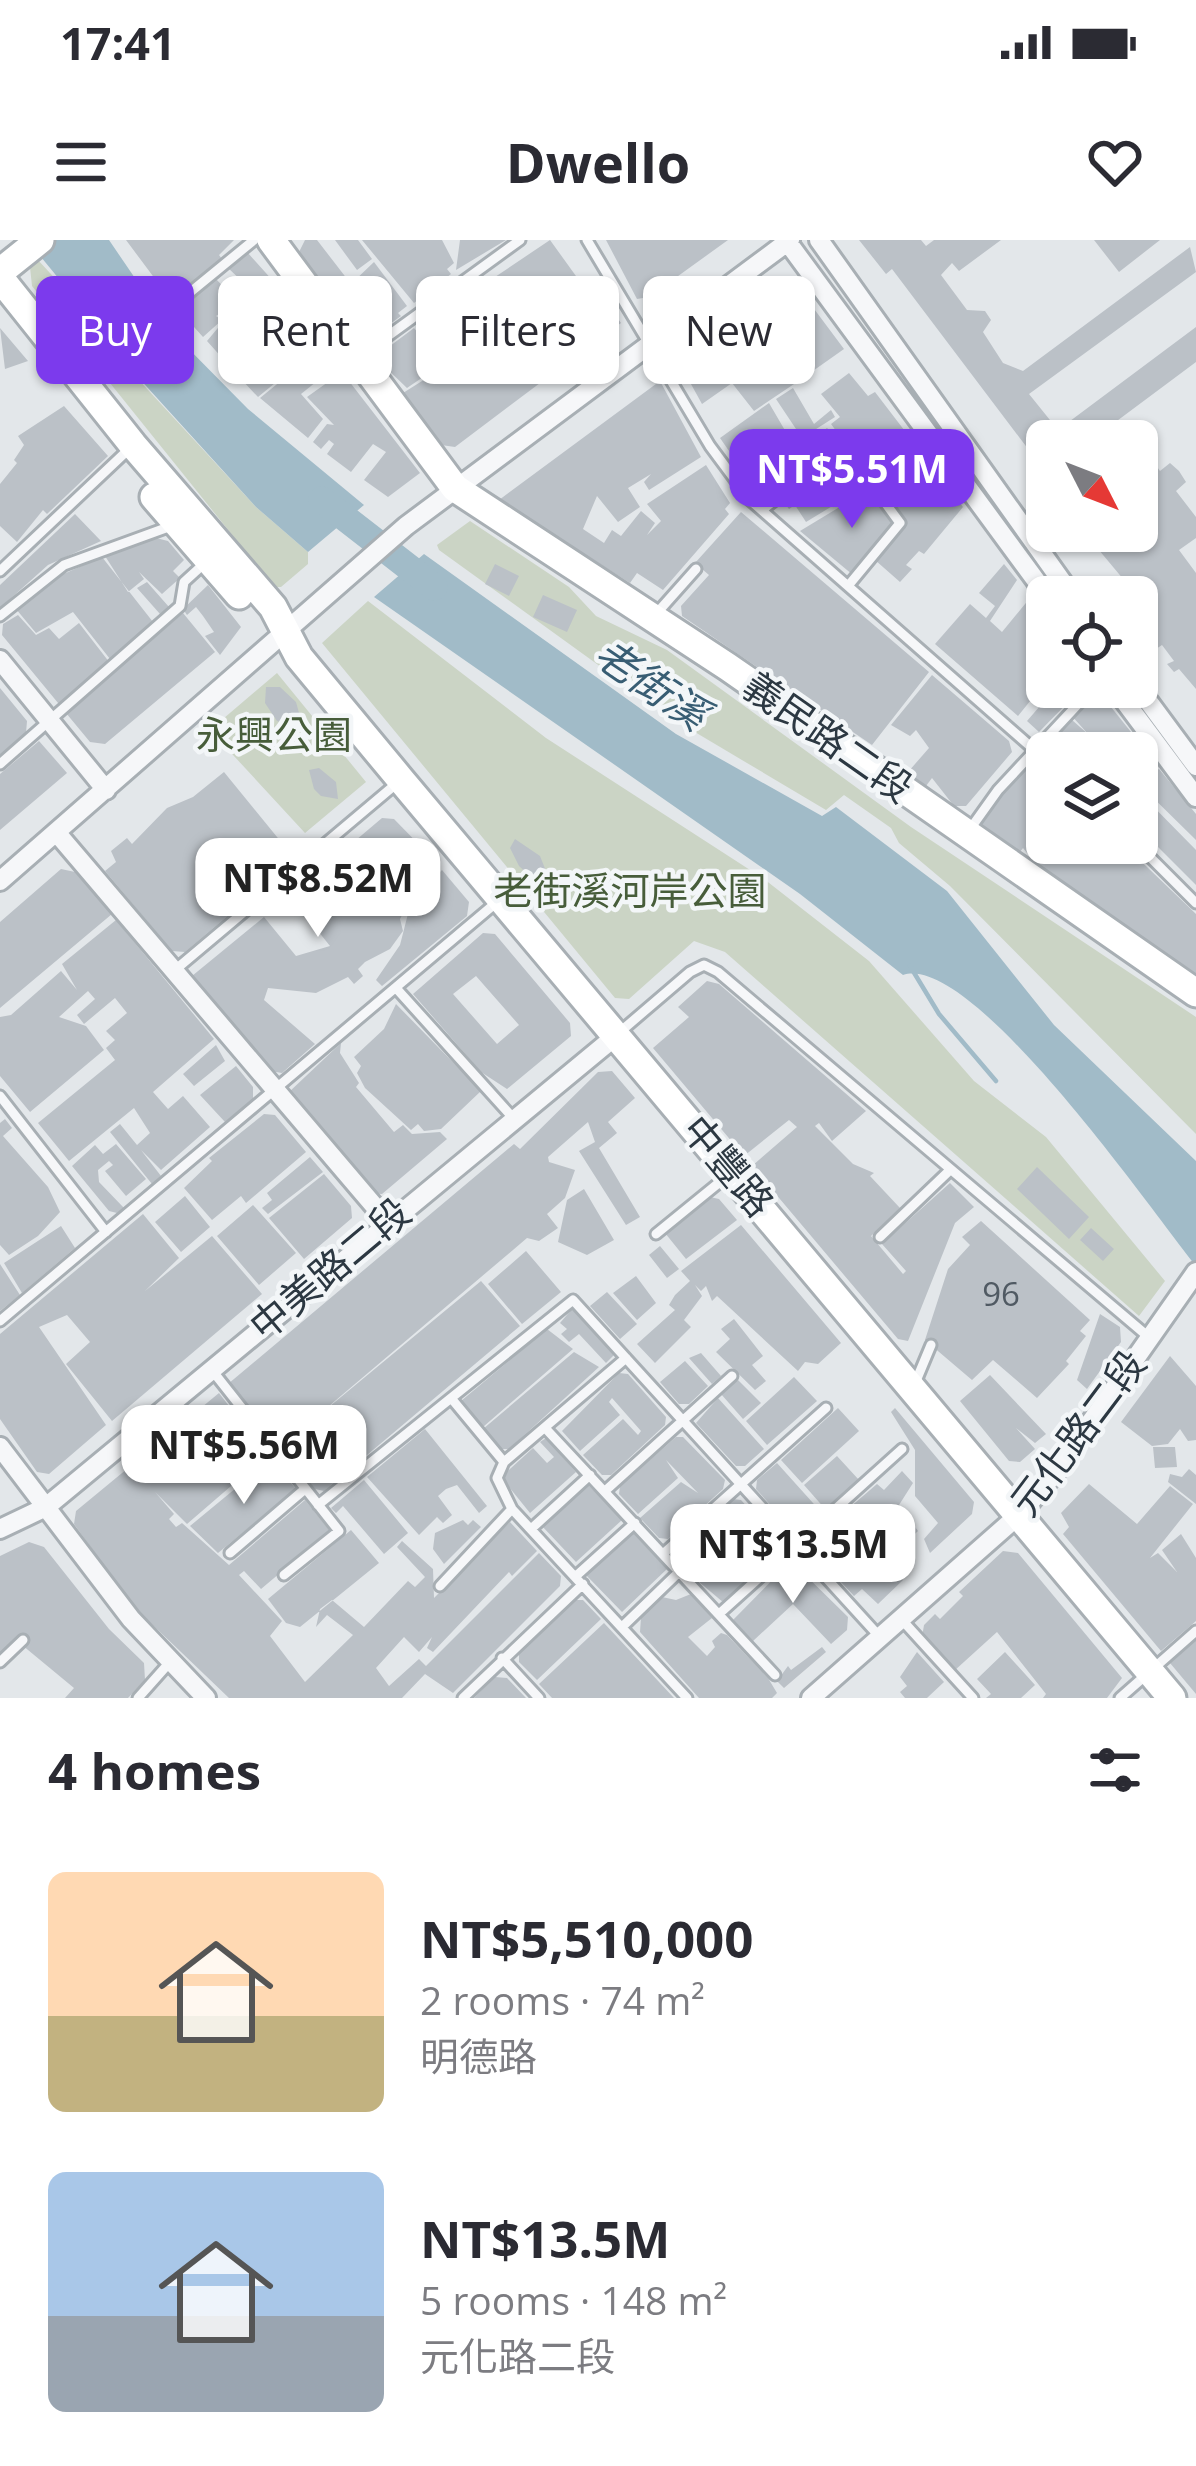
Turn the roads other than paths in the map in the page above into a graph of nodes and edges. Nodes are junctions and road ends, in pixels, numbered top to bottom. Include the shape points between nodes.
1 (40, 240) edge
2 (520, 240) edge
3 (587, 240) edge
4 (819, 240) edge
5 (788, 241) edge
6 (272, 242) edge
7 (5, 270) edge
8 (296, 276) edge
9 (740, 276) edge
10 (194, 293) edge
11 (0, 307) edge
12 (643, 332) edge
13 (392, 333) edge
14 (643, 347) edge
15 (375, 384) edge
16 (674, 384) edge
17 (127, 450) junction
18 (455, 488) junction
19 (761, 509) junction
20 (182, 518) junction
21 (213, 556) junction
22 (696, 568) dead end
23 (0, 571) edge
24 (1033, 576) edge
25 (1058, 576) edge
26 (848, 586) junction
27 (0, 616) edge
28 (653, 617) junction
29 (284, 634) junction
30 (0, 661) edge
31 (1074, 708) edge
32 (1130, 708) edge
33 (1153, 708) edge
34 (53, 721) junction
35 (1051, 732) edge
36 (1026, 743) edge
37 (1026, 760) edge
38 (0, 764) edge
39 (1196, 766) edge
40 (400, 780) junction
41 (106, 790) junction
42 (1196, 797) edge
43 (56, 832) junction
44 (967, 833) junction
45 (1157, 864) edge
46 (0, 881) edge
47 (502, 899) junction
48 (1196, 903) edge
49 (173, 971) junction
50 (396, 988) junction
51 (1196, 993) edge
52 (617, 1035) junction
53 (273, 1091) junction
54 (0, 1096) edge
55 (514, 1119) junction
56 (949, 1171) junction
57 (732, 1172) junction
58 (387, 1221) junction
59 (106, 1232) junction
60 (656, 1234) dead end
61 (880, 1237) dead end
62 (1196, 1272) edge
63 (0, 1321) edge
64 (1150, 1339) junction
65 (931, 1345) dead end
66 (626, 1358) junction
67 (211, 1370) junction
68 (733, 1376) dead end
69 (914, 1386) junction
70 (451, 1398) junction
71 (826, 1408) dead end
72 (685, 1422) junction
73 (548, 1430) junction
74 (0, 1447) edge
75 (902, 1449) dead end
76 (504, 1462) junction
77 (590, 1475) junction
78 (741, 1484) junction
79 (305, 1489) junction
80 (605, 1491) junction
81 (318, 1505) junction
82 (46, 1507) junction
83 (512, 1509) junction
84 (1021, 1514) junction
85 (635, 1522) junction
86 (0, 1529) edge
87 (531, 1529) junction
88 (796, 1545) junction
89 (230, 1553) dead end
90 (664, 1553) junction
91 (679, 1572) junction
92 (284, 1575) dead end
93 (580, 1580) junction
94 (440, 1586) dead end
95 (719, 1614) junction
96 (902, 1620) junction
97 (622, 1627) junction
98 (1196, 1631) edge
99 (879, 1636) junction
100 (23, 1640) dead end
101 (502, 1658) junction
102 (0, 1662) edge
103 (170, 1662) junction
104 (1150, 1671) junction
105 (775, 1675) dead end
106 (138, 1698) edge
107 (206, 1698) edge
108 (463, 1698) edge
109 (538, 1698) edge
110 (687, 1698) edge
111 (811, 1698) edge
112 (973, 1698) edge
113 (1120, 1698) edge
114 (1172, 1698) edge

1 - 7 main road
2 - 13 lane
3 - 12 lane
4 - 25 street
5 - 9 street
5 - 24 street
6 - 8 main road, 義民路二段
6 - 10 lane
7 - 17 main road, 中豐路
11 - 17 main road, 中豐路
14 - 18 street
15 - 18 main road, 義民路二段
16 - 19 lane
17 - 20 main road, 中豐路
17 - 23 lane
18 - 28 main road, 義民路二段
18 - 29 street
19 - 26 lane
19 - 26 lane via 844,447 899,523
20 - 21 main road, 中豐路
20 - 27 lane via 64,565
21 - 29 main road, 中豐路
21 - 34 lane via 184,581 180,606
22 - 28 lane
26 - 36 lane
28 - 44 main road, 義民路二段
29 - 40 main road, 中豐路
29 - 41 street
30 - 34 street
31 - 35 lane
32 - 42 street
33 - 39 street
34 - 38 lane
34 - 41 street
37 - 44 lane
40 - 47 main road, 中豐路
40 - 49 lane
41 - 43 street
43 - 46 street
43 - 49 street
44 - 51 main road, 義民路二段
45 - 48 lane
47 - 50 lane
47 - 52 main road, 中豐路
49 - 53 street
50 - 53 lane
50 - 55 lane
52 - 55 street, 中美路二段
52 - 56 lane via 704,965 750,995
52 - 57 main road, 中豐路
53 - 58 street
53 - 59 lane
54 - 59 lane
55 - 58 street, 中美路二段
56 - 61 lane
56 - 64 lane
57 - 60 lane
57 - 69 main road, 中豐路
58 - 67 street, 中美路二段
59 - 63 lane
62 - 64 street, 元化路二段
64 - 84 street, 元化路二段
65 - 69 lane
66 - 70 lane via 573,1300
66 - 72 lane
66 - 73 lane
67 - 79 lane
67 - 82 street, 中美路二段
68 - 72 lane
69 - 84 main road, 中豐路
70 - 76 lane
70 - 81 lane
71 - 78 lane
72 - 78 lane
72 - 80 lane
73 - 76 lane
73 - 77 lane
74 - 82 street
75 - 88 lane
76 - 83 lane via 497,1478
77 - 80 lane
77 - 87 lane
78 - 88 lane
78 - 90 lane
79 - 81 lane
79 - 89 lane
80 - 85 lane
81 - 92 lane via 339,1532
82 - 86 street, 中美路二段
82 - 103 street
83 - 87 lane
83 - 94 lane
84 - 96 street, 元化路二段
84 - 104 main road, 中豐路
85 - 90 lane
85 - 93 lane
87 - 93 lane
88 - 95 lane
88 - 99 lane
90 - 91 lane
91 - 95 lane
91 - 97 lane
93 - 97 lane
93 - 101 lane
95 - 105 lane
96 - 99 street, 元化路二段
96 - 112 lane
97 - 110 lane
98 - 104 lane
99 - 111 street, 元化路二段
100 - 102 lane
101 - 108 lane
101 - 109 lane
103 - 106 lane
103 - 107 street
104 - 113 lane
104 - 114 main road, 中豐路

